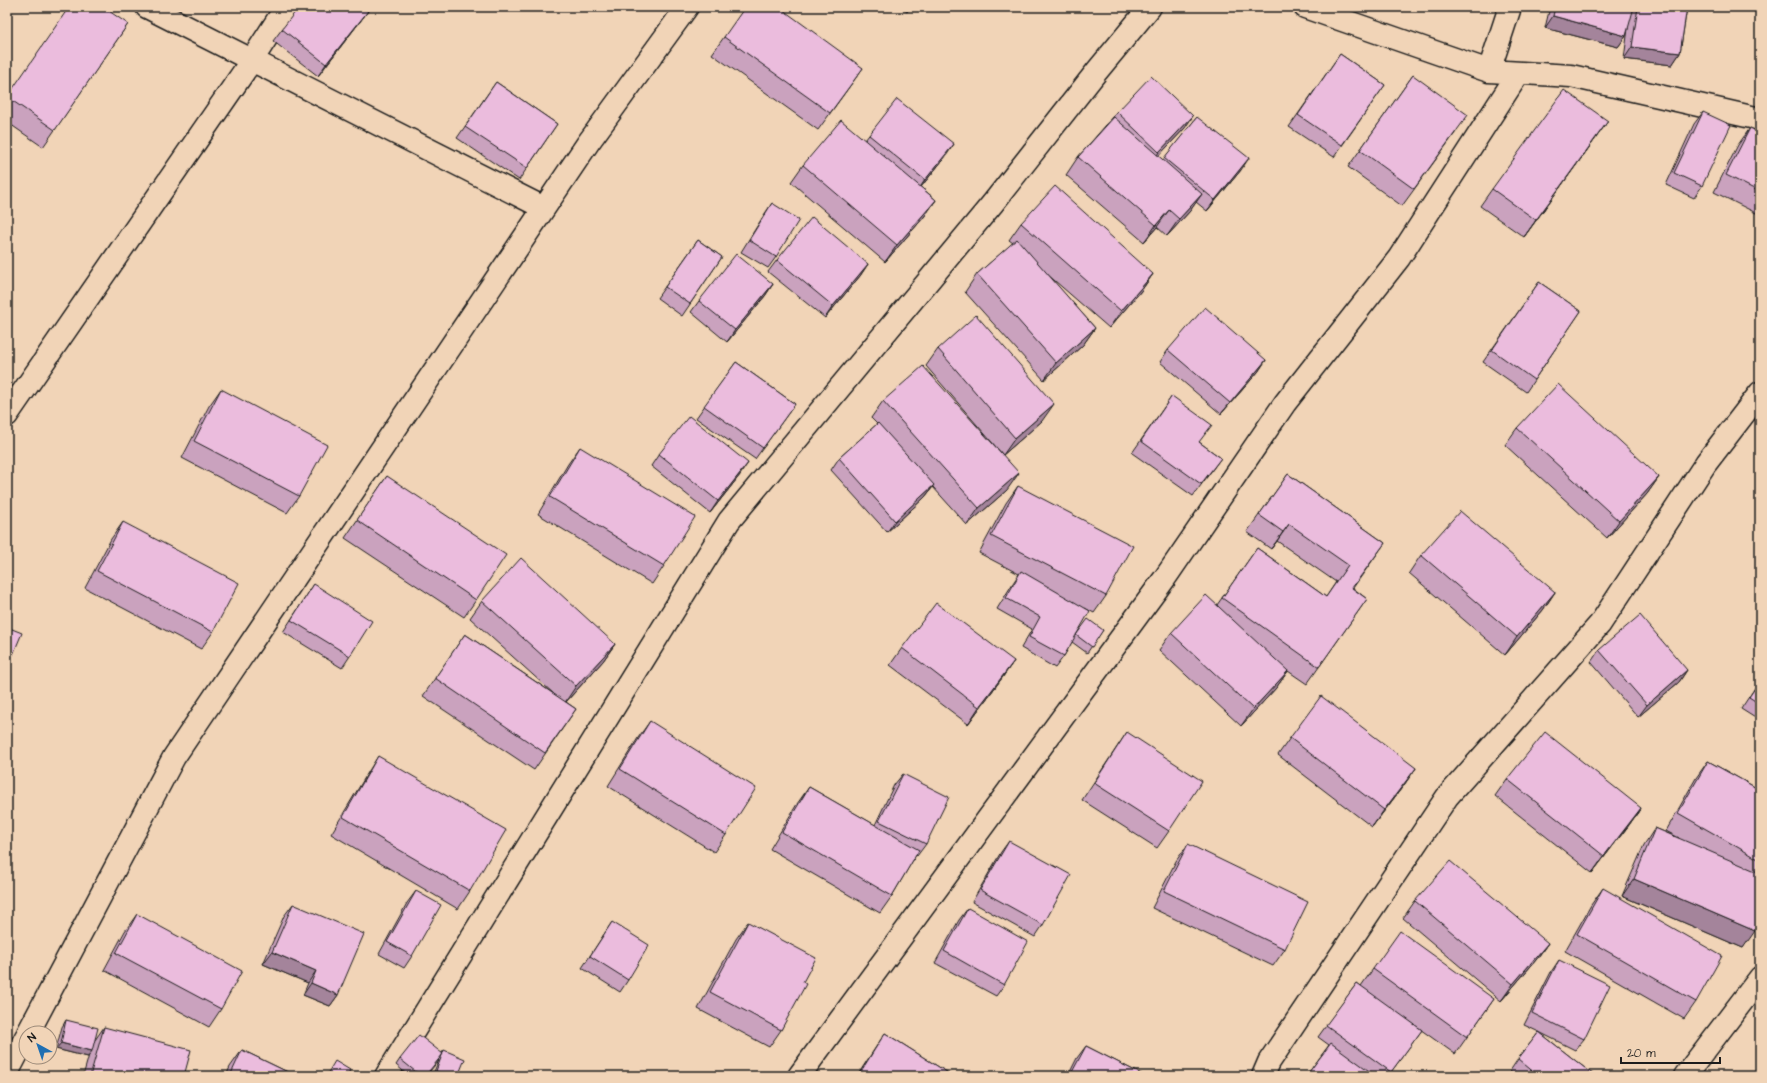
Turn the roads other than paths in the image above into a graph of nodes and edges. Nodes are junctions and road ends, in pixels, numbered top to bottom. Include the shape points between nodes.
1 (147, 7) edge
2 (286, 7) edge
3 (686, 7) edge
4 (1150, 7) edge
5 (1305, 7) edge
6 (1510, 7) edge
7 (252, 60) junction
8 (1488, 71) junction
9 (1518, 74) junction
10 (1760, 119) edge
11 (544, 208) junction
12 (1760, 393) edge
13 (7, 415) edge
14 (1760, 978) edge
15 (32, 1025) edge
16 (18, 1052) edge
17 (7, 1073) edge
18 (386, 1076) edge
19 (799, 1076) edge
20 (1263, 1076) edge
21 (1685, 1076) edge

1 - 7 street
2 - 7 street
3 - 11 street
4 - 18 street via 993,203 730,521
5 - 8 street
6 - 8 street
7 - 11 street
7 - 13 street
8 - 9 street
9 - 10 street via 1571,76
9 - 19 street via 1399,258 1285,403 1165,578
11 - 15 street via 174,757
12 - 20 street via 1706,463 1600,624 1447,797 1268,1062
14 - 21 street
16 - 17 street

